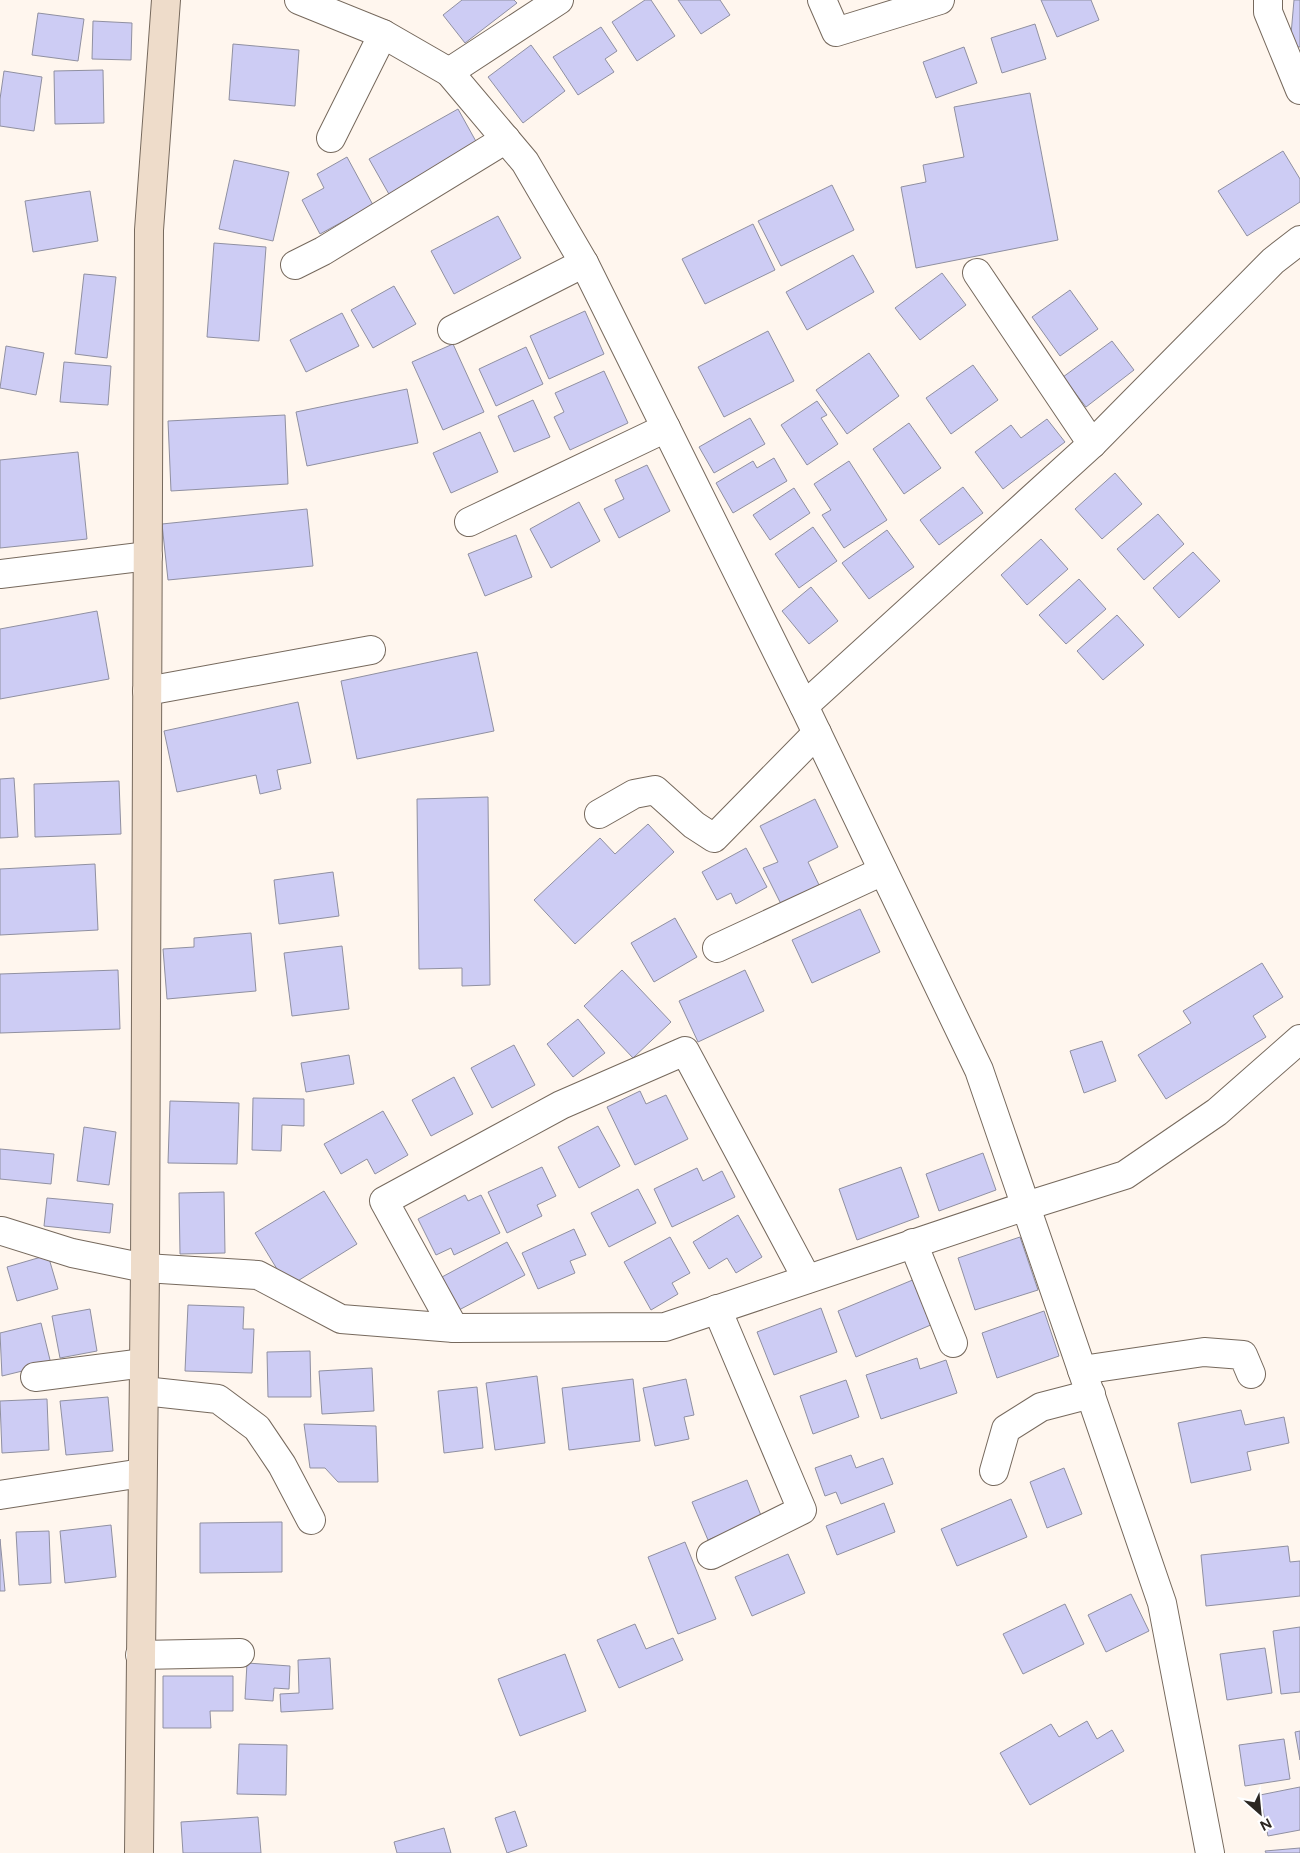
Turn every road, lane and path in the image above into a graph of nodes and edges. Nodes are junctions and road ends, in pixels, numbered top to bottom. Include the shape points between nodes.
1 (166, 0) edge
2 (299, 0) edge
3 (559, 0) edge
4 (822, 0) edge
5 (940, 0) edge
6 (1268, 0) edge
7 (383, 34) junction
8 (449, 72) junction
9 (1300, 90) edge
10 (331, 138) dead end
11 (506, 139) junction
12 (1300, 240) edge
13 (584, 264) junction
14 (295, 265) dead end
15 (977, 273) dead end
16 (452, 330) dead end
17 (666, 428) junction
18 (1092, 444) junction
19 (470, 522) dead end
20 (148, 556) junction
21 (0, 574) edge
22 (371, 650) dead end
23 (148, 691) junction
24 (804, 706) junction
25 (817, 733) junction
26 (599, 814) dead end
27 (883, 871) junction
28 (717, 948) dead end
29 (1300, 1039) edge
30 (1026, 1206) junction
31 (2, 1231) dead end
32 (914, 1243) junction
33 (145, 1268) junction
34 (807, 1278) junction
35 (717, 1309) junction
36 (454, 1328) junction
37 (953, 1343) dead end
38 (144, 1363) junction
39 (1251, 1374) dead end
40 (35, 1377) dead end
41 (1087, 1382) junction
42 (144, 1391) junction
43 (994, 1472) dead end
44 (142, 1473) junction
45 (0, 1494) edge
46 (311, 1520) dead end
47 (710, 1555) dead end
48 (240, 1653) dead end
49 (140, 1655) junction
50 (139, 1853) edge
51 (1210, 1853) edge

1 - 20 street via 149,230
2 - 7 street
3 - 8 street
4 - 5 street via 836,32
6 - 9 street via 1268,12
7 - 8 street
7 - 10 street
8 - 11 street
11 - 13 street via 525,162
11 - 14 street
12 - 18 street via 1273,261
13 - 16 street
13 - 17 street
15 - 18 street
17 - 19 street
17 - 24 street
18 - 24 street
20 - 21 street
20 - 23 street
22 - 23 street
23 - 33 street
24 - 25 street
25 - 26 street via 714,838 694,825 655,790 634,794
25 - 27 street
27 - 28 street
27 - 30 street via 979,1070
29 - 30 street via 1217,1112 1125,1175
30 - 32 street
30 - 41 street
31 - 33 street via 72,1253
32 - 34 street
32 - 37 street
33 - 36 street via 258,1275 341,1319
33 - 38 street
34 - 35 street
34 - 36 street via 685,1051 561,1105 384,1200
35 - 36 street via 665,1327
35 - 47 street via 802,1510
38 - 40 street
38 - 42 street
39 - 41 street via 1243,1355 1204,1352
41 - 43 street via 1006,1429
41 - 51 street via 1162,1603
42 - 44 street
42 - 46 street via 218,1399 257,1428 282,1465
44 - 45 street
44 - 49 street
48 - 49 street
49 - 50 street

